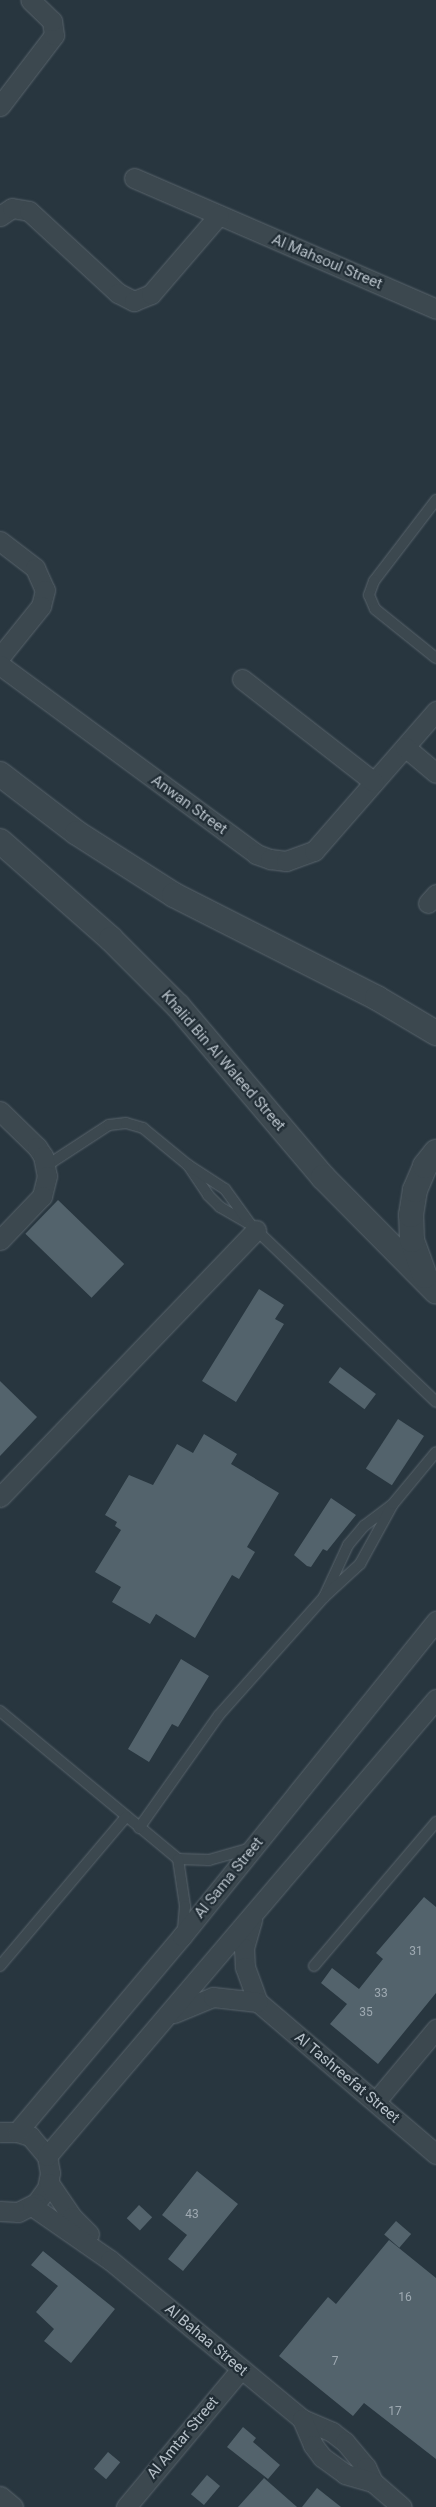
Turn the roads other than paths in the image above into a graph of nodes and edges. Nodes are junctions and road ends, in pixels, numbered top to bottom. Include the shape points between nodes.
1 (30, 0) edge
2 (0, 106) edge
3 (134, 178) dead end
4 (219, 215) junction
5 (0, 216) edge
6 (436, 308) edge
7 (436, 500) edge
8 (2, 548) edge
9 (0, 657) edge
10 (436, 658) edge
11 (0, 665) edge
12 (242, 679) dead end
13 (436, 711) edge
14 (404, 747) junction
15 (436, 773) edge
16 (0, 774) edge
17 (374, 782) junction
18 (0, 841) edge
19 (436, 1033) edge
20 (0, 1111) edge
21 (436, 1152) edge
22 (188, 1165) junction
23 (46, 1166) junction
24 (253, 1227) junction
25 (0, 1240) edge
26 (434, 1289) edge
27 (436, 1402) edge
28 (436, 1452) edge
29 (0, 1497) edge
30 (394, 1504) junction
31 (324, 1596) junction
32 (436, 1621) edge
33 (435, 1704) edge
34 (0, 1711) edge
35 (126, 1817) junction
36 (436, 1822) edge
37 (139, 1828) junction
38 (255, 1846) junction
39 (178, 1859) junction
40 (255, 1912) junction
41 (182, 1936) junction
42 (0, 1966) edge
43 (314, 1966) dead end
44 (258, 2002) junction
45 (166, 2017) junction
46 (436, 2029) edge
47 (376, 2101) junction
48 (7, 2129) edge
49 (436, 2154) edge
50 (47, 2156) junction
51 (49, 2182) junction
52 (32, 2206) junction
53 (1, 2213) edge
54 (110, 2260) junction
55 (241, 2369) junction
56 (302, 2419) junction
57 (373, 2482) junction
58 (0, 2496) edge
59 (13, 2507) edge
60 (126, 2507) edge
61 (402, 2507) edge

1 - 2 street via 52,21 54,34
3 - 4 street, Al Mahsoul Street
4 - 5 street via 151,294 134,301 118,293 29,211 12,208
4 - 6 street, Al Mahsoul Street
7 - 10 lane via 374,581 369,595 376,608
8 - 9 street via 35,568 45,590 41,606
11 - 17 street, Anwan Street via 256,854 270,860 286,861 314,851
12 - 17 street
13 - 14 street, Anwan Street
14 - 15 street
14 - 17 street, Anwan Street
16 - 19 street via 77,833 174,895 377,998
18 - 26 street, Khalid Bin Al Waleed Street via 111,939 178,1006 323,1177
20 - 23 street via 37,1147
21 - 26 street via 425,1166 415,1190 411,1215 412,1240 419,1265
22 - 23 lane via 150,1133 126,1123 101,1129
22 - 24 lane via 225,1189
22 - 24 lane via 220,1207
23 - 25 street via 42,1196
24 - 27 lane
24 - 29 street
28 - 30 lane
30 - 31 lane via 360,1564
30 - 31 lane via 364,1526 348,1545
31 - 37 lane via 219,1715
32 - 38 street, Al Sama Street
33 - 40 street
34 - 35 lane
35 - 37 lane
35 - 42 lane
36 - 43 lane
37 - 39 lane
38 - 39 lane via 225,1857
38 - 41 street, Al Sama Street
39 - 41 lane via 185,1906
40 - 44 street, Al Tashreefat Street via 244,1948 245,1967
40 - 45 street
41 - 48 street, Al Sama Street
44 - 45 street via 213,1997 197,2001
44 - 47 street, Al Tashreefat Street
45 - 50 street
46 - 47 street
47 - 49 street, Al Tashreefat Street
48 - 50 street via 30,2136
50 - 51 street
51 - 52 street via 41,2198
51 - 54 street, Al Bahaa Street via 72,2217
52 - 53 street via 18,2212
52 - 54 street, Al Bahaa Street
54 - 55 street, Al Bahaa Street
55 - 56 street, Al Bahaa Street
55 - 60 street, Al Amtar Street
56 - 57 street, Al Bahaa Street via 346,2442
56 - 57 street, Al Bahaa Street via 322,2457 345,2474
57 - 61 street, Al Bahaa Street
58 - 59 street

